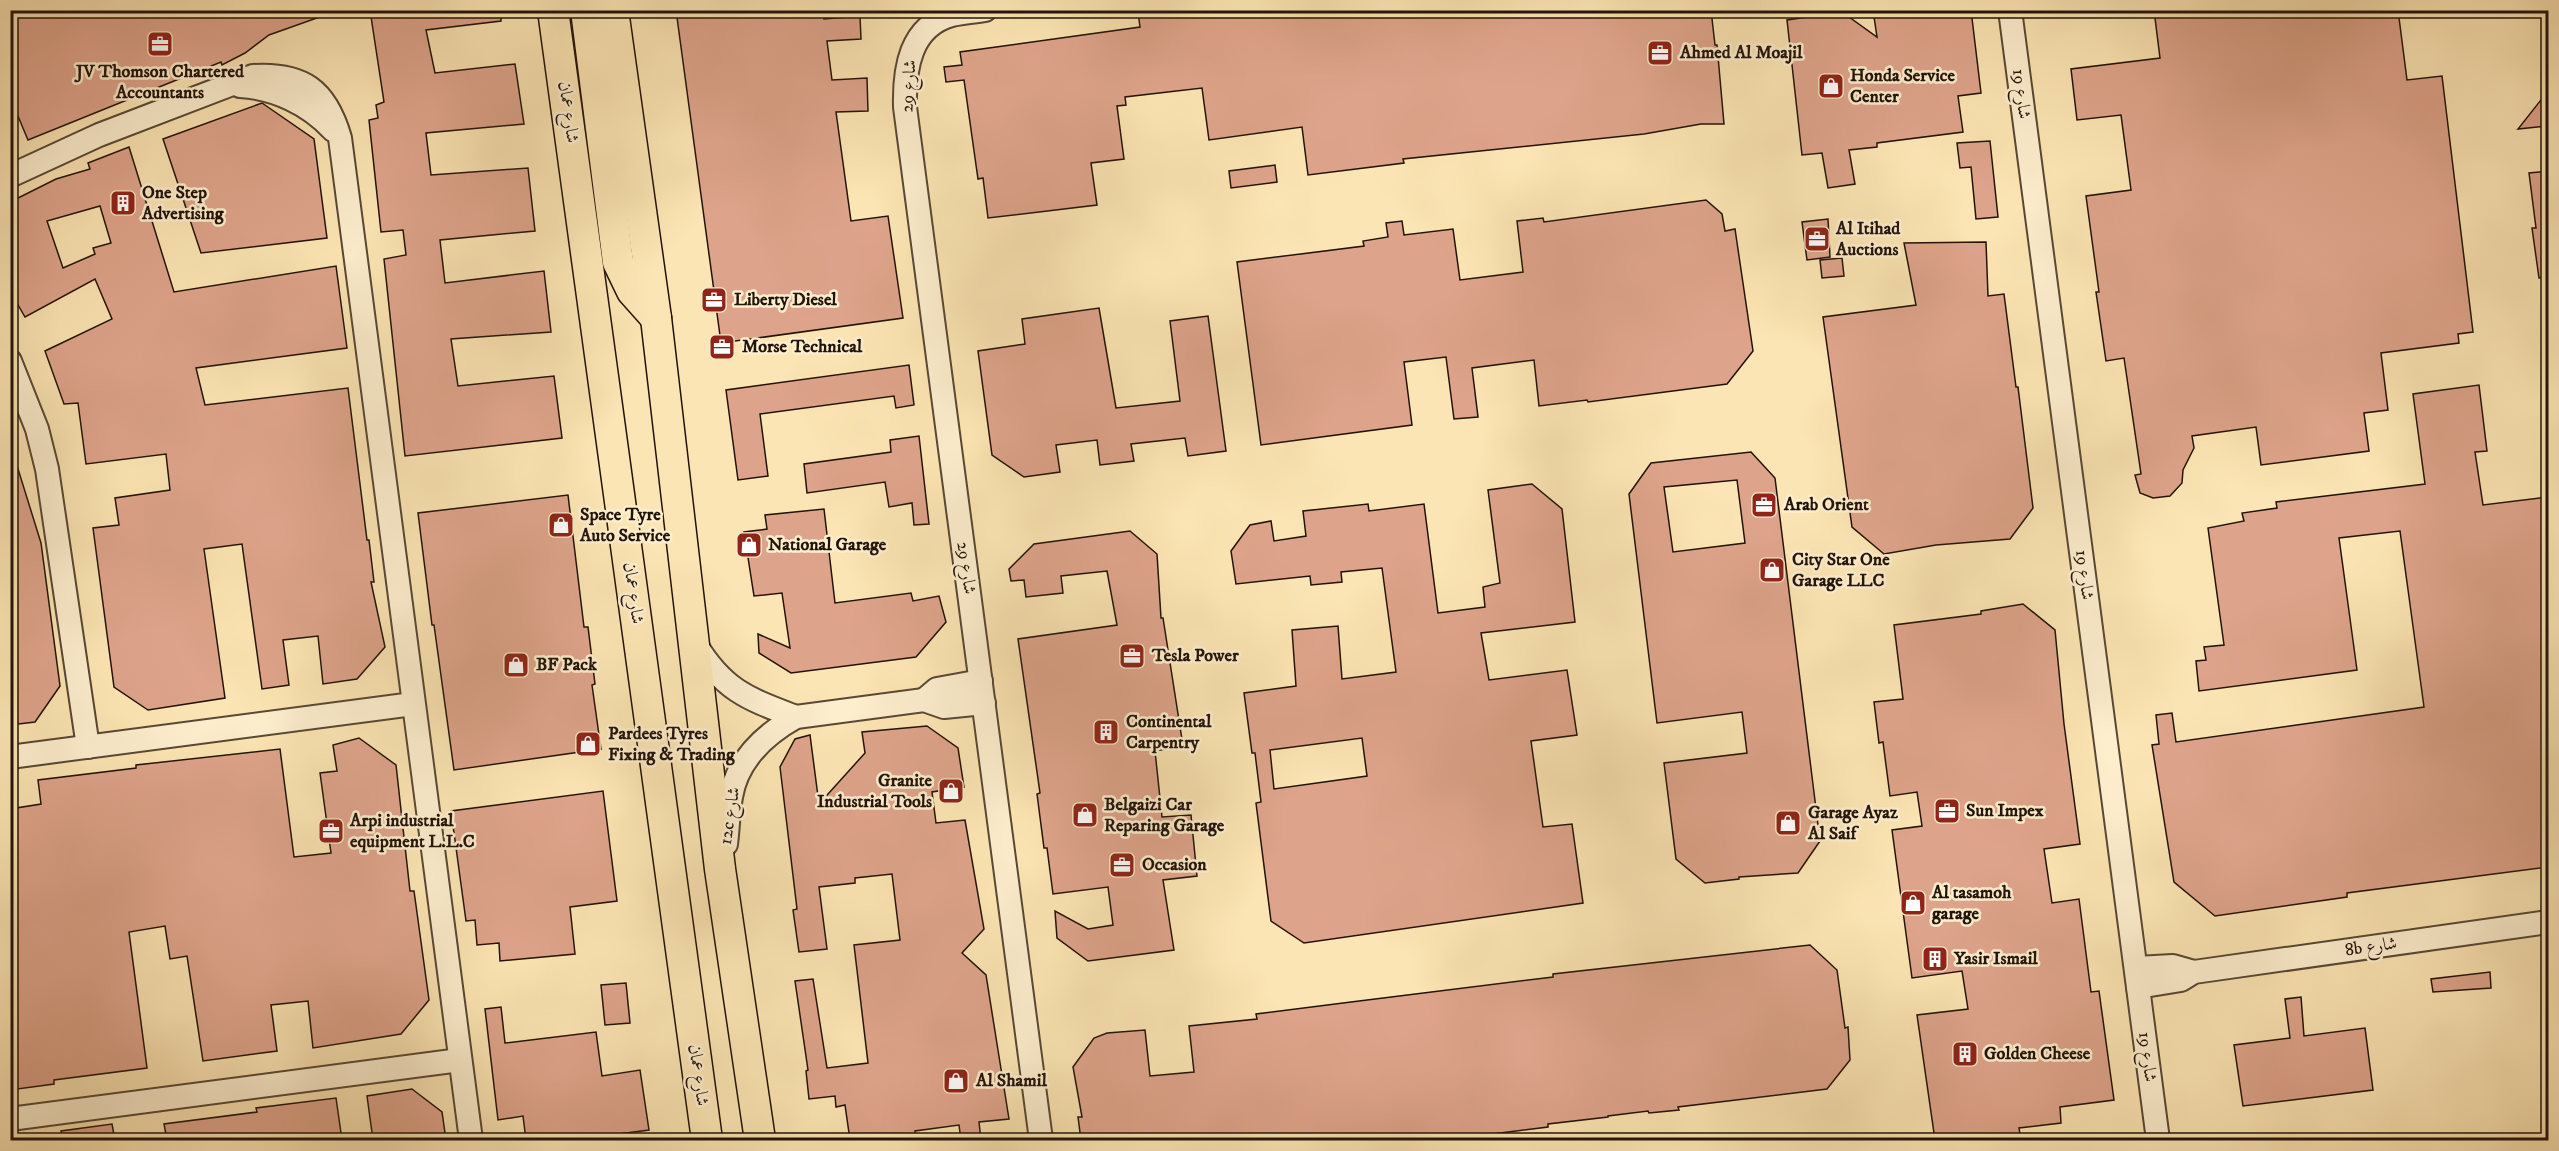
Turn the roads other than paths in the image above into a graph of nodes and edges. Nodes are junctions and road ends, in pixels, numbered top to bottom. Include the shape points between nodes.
1 (535, 10) edge
2 (586, 10) edge
3 (613, 10) edge
4 (985, 10) edge
5 (2010, 10) edge
6 (555, 25) edge
7 (10, 176) edge
8 (656, 318) junction
9 (10, 361) edge
10 (694, 641) junction
11 (983, 692) junction
12 (413, 704) junction
13 (796, 717) junction
14 (88, 747) junction
15 (10, 757) edge
16 (720, 869) junction
17 (2548, 922) edge
18 (2137, 977) junction
19 (460, 1060) junction
20 (10, 1119) edge
21 (471, 1140) edge
22 (707, 1140) edge
23 (760, 1140) edge
24 (1041, 1140) edge
25 (2158, 1140) edge

1 - 6 street
2 - 8 main road via 618,262 632,291
3 - 8 main road
4 - 11 street, شارع 29 via 952,15 927,28 912,50 905,107
5 - 18 street, شارع 19
6 - 22 main road, شارع عمان
7 - 12 street via 110,130 231,86 262,89 291,99 326,122 339,138
8 - 10 main road
9 - 14 street via 37,429 47,469
10 - 13 street, 12c شارع via 708,665 728,685 751,700
10 - 16 main road
11 - 13 street, 12c شارع via 937,689 924,700
11 - 24 street, شارع 29
12 - 14 street
12 - 19 street
13 - 16 street, 12c شارع via 768,735 740,770 730,798
14 - 15 street
16 - 23 main road
17 - 18 street, 8b شارع via 2194,972 2181,980
18 - 25 street, شارع 19
19 - 20 street
19 - 21 street

